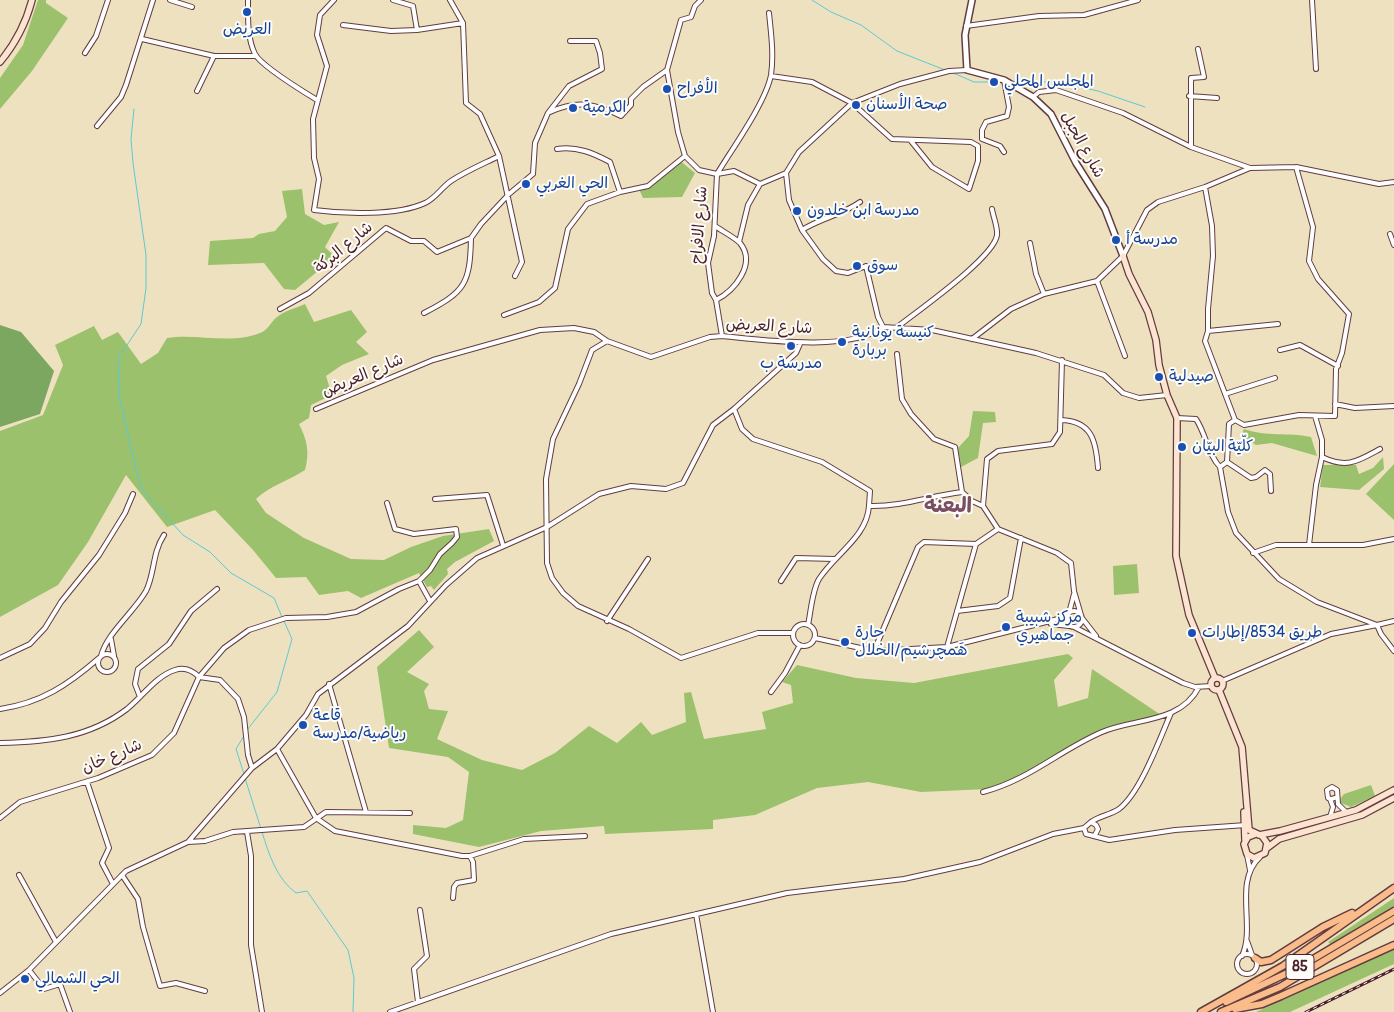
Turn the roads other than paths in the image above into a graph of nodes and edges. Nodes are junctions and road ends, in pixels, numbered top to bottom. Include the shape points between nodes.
1 (32, 0) edge
2 (108, 0) edge
3 (153, 0) edge
4 (170, 0) edge
5 (248, 0) edge
6 (334, 0) edge
7 (393, 0) edge
8 (450, 0) edge
9 (702, 0) edge
10 (972, 0) edge
11 (1138, 0) edge
12 (1312, 0) edge
13 (192, 7) dead end
14 (769, 13) dead end
15 (463, 23) junction
16 (343, 25) dead end
17 (966, 26) junction
18 (417, 30) junction
19 (142, 40) junction
20 (570, 41) dead end
21 (1198, 48) dead end
22 (85, 53) dead end
23 (214, 56) junction
24 (255, 56) junction
25 (0, 62) edge
26 (1316, 69) dead end
27 (667, 70) junction
28 (968, 70) junction
29 (770, 76) junction
30 (1004, 80) junction
31 (197, 91) dead end
32 (1189, 96) junction
33 (1033, 98) junction
34 (1217, 98) dead end
35 (317, 100) junction
36 (852, 103) junction
37 (548, 113) junction
38 (97, 126) dead end
39 (911, 141) junction
40 (1191, 147) junction
41 (557, 148) dead end
42 (1004, 152) dead end
43 (499, 156) junction
44 (685, 156) junction
45 (1296, 167) junction
46 (1250, 168) junction
47 (717, 174) junction
48 (786, 174) junction
49 (1394, 182) edge
50 (760, 184) junction
51 (1206, 187) junction
52 (620, 192) junction
53 (509, 194) junction
54 (860, 202) dead end
55 (992, 209) dead end
56 (715, 226) junction
57 (802, 230) junction
58 (1390, 234) dead end
59 (471, 238) junction
60 (739, 242) junction
61 (1030, 243) dead end
62 (1394, 245) edge
63 (1124, 256) junction
64 (515, 276) dead end
65 (1097, 281) junction
66 (1044, 294) junction
67 (716, 300) junction
68 (280, 309) dead end
69 (424, 313) dead end
70 (504, 315) dead end
71 (1278, 324) dead end
72 (883, 327) junction
73 (896, 328) junction
74 (1208, 332) junction
75 (722, 336) junction
76 (972, 339) junction
77 (607, 341) junction
78 (800, 344) junction
79 (1280, 350) dead end
80 (897, 354) dead end
81 (1125, 356) dead end
82 (1062, 360) junction
83 (1338, 366) junction
84 (1275, 378) dead end
85 (1225, 394) junction
86 (1167, 395) junction
87 (1335, 404) junction
88 (1394, 406) edge
89 (734, 409) junction
90 (316, 410) dead end
91 (1315, 416) junction
92 (1177, 418) junction
93 (1061, 420) junction
94 (1235, 420) junction
95 (1380, 449) dead end
96 (1322, 457) junction
97 (1227, 462) junction
98 (1220, 467) junction
99 (1098, 468) dead end
100 (1271, 491) dead end
101 (962, 492) junction
102 (133, 494) dead end
103 (435, 499) dead end
104 (387, 502) dead end
105 (869, 506) junction
106 (983, 506) junction
107 (547, 527) junction
108 (998, 529) junction
109 (164, 535) dead end
110 (1021, 538) junction
111 (1394, 539) edge
112 (976, 544) junction
113 (504, 545) junction
114 (1309, 545) junction
115 (1253, 553) junction
116 (648, 559) dead end
117 (835, 559) junction
118 (419, 581) junction
119 (781, 581) dead end
120 (216, 589) dead end
121 (1074, 591) junction
122 (430, 601) junction
123 (957, 611) junction
124 (1067, 615) junction
125 (1081, 616) junction
126 (607, 621) junction
127 (1394, 621) edge
128 (808, 624) junction
129 (1036, 624) junction
130 (1378, 626) junction
131 (1072, 627) junction
132 (793, 633) junction
133 (112, 637) junction
134 (815, 638) junction
135 (1097, 638) junction
136 (800, 645) junction
137 (947, 647) junction
138 (1394, 650) edge
139 (874, 651) junction
140 (114, 656) junction
141 (100, 657) junction
142 (0, 658) edge
143 (100, 668) junction
144 (85, 670) junction
145 (199, 677) junction
146 (1214, 678) junction
147 (1222, 681) junction
148 (329, 684) junction
149 (1211, 686) junction
150 (1199, 687) junction
151 (1219, 690) junction
152 (771, 692) dead end
153 (140, 697) junction
154 (0, 709) edge
155 (1171, 713) junction
156 (0, 743) edge
157 (277, 749) junction
158 (252, 768) junction
159 (87, 782) junction
160 (1394, 790) edge
161 (983, 792) dead end
162 (1337, 797) junction
163 (1394, 798) edge
164 (1330, 799) junction
165 (366, 812) junction
166 (1348, 812) junction
167 (410, 813) dead end
168 (0, 818) edge
169 (316, 818) junction
170 (1329, 818) junction
171 (1091, 822) junction
172 (1246, 825) junction
173 (1084, 828) junction
174 (247, 832) junction
175 (1257, 834) junction
176 (1095, 835) junction
177 (585, 836) dead end
178 (1245, 840) junction
179 (188, 842) junction
180 (1267, 848) junction
181 (1247, 854) junction
182 (470, 856) junction
183 (1260, 857) junction
184 (1250, 873) junction
185 (19, 875) dead end
186 (122, 875) junction
187 (113, 884) junction
188 (1394, 888) edge
189 (453, 898) dead end
190 (1366, 906) junction
191 (420, 910) dead end
192 (1394, 910) edge
193 (696, 914) junction
194 (1394, 919) edge
195 (1246, 936) junction
196 (56, 942) junction
197 (1394, 945) edge
198 (1242, 956) junction
199 (1254, 957) junction
200 (29, 970) junction
201 (205, 991) dead end
202 (0, 993) edge
203 (418, 1002) junction
204 (70, 1012) edge
205 (262, 1012) edge
206 (390, 1012) edge
207 (713, 1012) edge
208 (1201, 1012) edge
209 (1221, 1012) edge

1 - 25 main road via 11,48
2 - 22 street via 96,36
3 - 19 street
4 - 13 street
5 - 24 street via 249,32
6 - 35 street via 320,15 317,35 327,66
7 - 18 street via 413,6
8 - 15 street
9 - 27 street via 695,6 691,17 681,20
10 - 17 street
11 - 17 street via 1084,14 1039,16
12 - 26 street
14 - 29 street via 772,43
15 - 18 street
15 - 43 street via 466,103 480,114
16 - 18 street via 391,31
17 - 28 street
19 - 23 street
19 - 38 street via 121,96
20 - 37 street, شارع البركة via 596,41 602,69 569,86
21 - 32 street via 1204,77 1191,78
23 - 24 street
23 - 31 street
24 - 35 street
27 - 37 street via 643,87 620,116 594,106 568,104
27 - 44 street
28 - 30 street, شارع الجبل
28 - 36 street via 950,71 900,84
29 - 36 street via 812,82
29 - 47 street via 754,114
30 - 33 street, شارع الجبل
30 - 42 street via 1009,106 1007,116 986,122 982,139 1000,146
32 - 34 street
32 - 40 street
33 - 40 street via 1039,92 1056,90 1123,113
33 - 63 street, شارع الجبل via 1058,124 1076,163 1105,209
35 - 43 street via 313,142 319,179 314,210 367,213 425,203 470,169
36 - 39 street via 892,139
36 - 48 street via 799,152
37 - 53 street, شارع البركة via 535,143 533,174
39 - 39 street via 932,167 969,189 978,160 978,146 958,141
40 - 46 street
41 - 52 street via 571,147 610,162
43 - 53 street
44 - 47 street, شارع الافراح via 699,170
44 - 52 street via 648,186
45 - 46 street
45 - 49 street via 1379,184
45 - 83 street via 1312,227 1309,261 1318,279 1349,314
46 - 51 street
47 - 50 street, شارع الافراح via 734,171
47 - 56 street, شارع الافراح
48 - 50 street
48 - 57 street via 789,200
50 - 60 street via 748,205
51 - 63 street via 1151,206
51 - 74 street via 1213,236
52 - 70 street via 587,204 568,229 555,288 539,302
53 - 59 street, شارع البركة
53 - 64 street via 522,262
54 - 57 street
55 - 73 street via 997,236 990,248 963,276
56 - 60 street
56 - 67 street, شارع الافراح via 708,263
57 - 72 street via 836,271 848,273 866,266
58 - 62 street
59 - 68 street, شارع البركة via 437,252 424,241 412,241 386,228 309,294
59 - 69 street via 467,279 451,299
60 - 67 street via 745,252 742,274 735,286
61 - 66 street
63 - 65 street
63 - 86 main road via 1148,312
65 - 66 street
65 - 81 street
66 - 76 street via 1011,310
67 - 75 street, شارع الافراح
71 - 74 street
72 - 73 street, شارع العريض
72 - 78 street, شارع العريض via 873,335
73 - 76 street, شارع العريض via 932,330
74 - 85 street via 1206,348
75 - 77 street, شارع العريض via 651,357
75 - 78 street, شارع العريض
76 - 82 street, شارع العريض
77 - 90 street, شارع العريض via 594,332 574,328 540,330 433,360
77 - 107 street via 592,350 553,440 546,479
78 - 89 street via 796,353
79 - 83 street via 1300,345
80 - 101 street via 902,399 934,440 955,447
82 - 86 street, شارع العريض via 1104,375 1123,393 1139,398
82 - 93 street
83 - 87 street
84 - 85 street
85 - 94 street
86 - 92 main road
87 - 88 street via 1355,408
87 - 91 street via 1335,416
89 - 105 street via 742,429 753,439 822,462 849,477 870,491
89 - 107 street via 713,425 683,483 666,489 631,486 599,494
91 - 94 street via 1299,415 1244,425
91 - 96 street via 1322,440
92 - 98 street via 1196,419
92 - 146 main road via 1176,556 1189,615
93 - 99 street via 1075,421 1090,432
93 - 106 street via 1060,432 1052,444 998,451 987,459
94 - 97 street via 1229,424
95 - 96 street via 1358,461 1339,465
96 - 114 street
97 - 98 street
97 - 100 street via 1251,478 1265,470 1270,474
98 - 115 street via 1236,533
101 - 105 street via 894,506
101 - 106 street
102 - 142 street via 99,555 60,602 45,628 30,644
103 - 113 street via 487,495
104 - 118 street via 394,529 414,534 456,529 452,543
105 - 117 street via 868,517 859,533
106 - 108 street
107 - 113 street
107 - 126 street via 547,563 552,578 578,606
108 - 110 street
108 - 112 street
109 - 133 street via 155,550 146,591
110 - 121 street via 1057,553 1071,564
110 - 123 street via 1012,592 1005,603
111 - 114 street via 1363,545
112 - 123 street
112 - 139 street via 924,542 918,547
113 - 122 street via 476,558
114 - 115 street via 1276,545
115 - 130 street via 1279,579 1317,602
116 - 126 street
117 - 119 street via 796,558
117 - 128 street via 818,581
118 - 122 street
118 - 145 street, شارع خان via 356,612 327,617 286,618 250,630 224,648
120 - 153 street via 191,612 169,644 138,669 135,684
121 - 124 street
121 - 125 street
122 - 148 street via 408,626
123 - 137 street
124 - 125 street via 1075,611
124 - 129 street
124 - 131 street
125 - 131 street via 1080,624
125 - 135 street
126 - 132 street via 629,629 681,658 758,633
127 - 130 street
128 - 132 street via 798,625
128 - 134 street via 813,628
129 - 131 street
129 - 137 street
130 - 138 street
130 - 147 street via 1330,634
131 - 135 street
132 - 136 street via 794,640
133 - 140 street
133 - 141 street
134 - 136 street via 810,644
134 - 139 street
135 - 150 street via 1183,683
136 - 152 street
137 - 139 street
140 - 141 street via 107,653
140 - 143 street via 117,663 114,669 106,672
141 - 143 street
141 - 144 street
143 - 144 street
144 - 154 street via 63,688 41,699
145 - 153 street via 188,670 173,671
145 - 158 street via 220,680 238,700
145 - 159 street, شارع خان via 174,734 152,755
146 - 147 main road
146 - 149 main road
147 - 151 main road
148 - 157 street
148 - 165 street
149 - 150 street
149 - 151 main road
150 - 155 street
151 - 172 main road via 1242,747
153 - 156 street via 117,716 81,733 48,741
155 - 161 street via 1100,733 1017,781
155 - 171 street via 1131,795 1119,808
157 - 158 street
157 - 169 street
158 - 179 street
159 - 168 street, شارع خان via 20,802
159 - 187 street via 109,848 102,863
160 - 166 main road via 1375,802
162 - 164 street
162 - 164 street via 1337,790 1330,787 1326,794
162 - 166 street via 1339,807
163 - 180 main road via 1362,815 1285,837
164 - 170 street via 1333,809
165 - 167 street
165 - 169 street via 326,812
166 - 170 main road
169 - 174 street via 304,827
169 - 182 street via 334,831
170 - 175 main road
171 - 173 street
171 - 176 street via 1097,827
172 - 175 main road
172 - 176 street via 1175,830 1109,840
172 - 178 main road
173 - 176 street via 1088,836
173 - 193 street via 1053,834 980,862 904,879 787,893
174 - 179 street
174 - 205 street via 251,856 251,945
175 - 178 main road
175 - 180 main road via 1266,840
177 - 182 street via 524,839
178 - 181 main road
179 - 186 street
180 - 183 main road
181 - 183 main road
181 - 184 street
182 - 189 street via 474,880 454,886
183 - 184 street
184 - 195 street
185 - 196 street
186 - 187 street
186 - 201 street via 138,899 142,927 160,986 176,983
187 - 196 street
188 - 190 highway
190 - 199 highway via 1323,927 1271,960 1261,962
190 - 208 highway via 1283,966
191 - 203 street via 427,956 414,969
192 - 208 highway, 85 via 1298,968
193 - 203 street via 611,934
193 - 207 street
194 - 209 highway, 85 via 1280,987
195 - 198 street
195 - 199 street
196 - 200 street
197 - 209 highway via 1262,1004
198 - 199 street
198 - 199 street via 1238,966 1246,974 1256,967
200 - 202 street
200 - 204 street via 44,989 60,984
203 - 206 street

